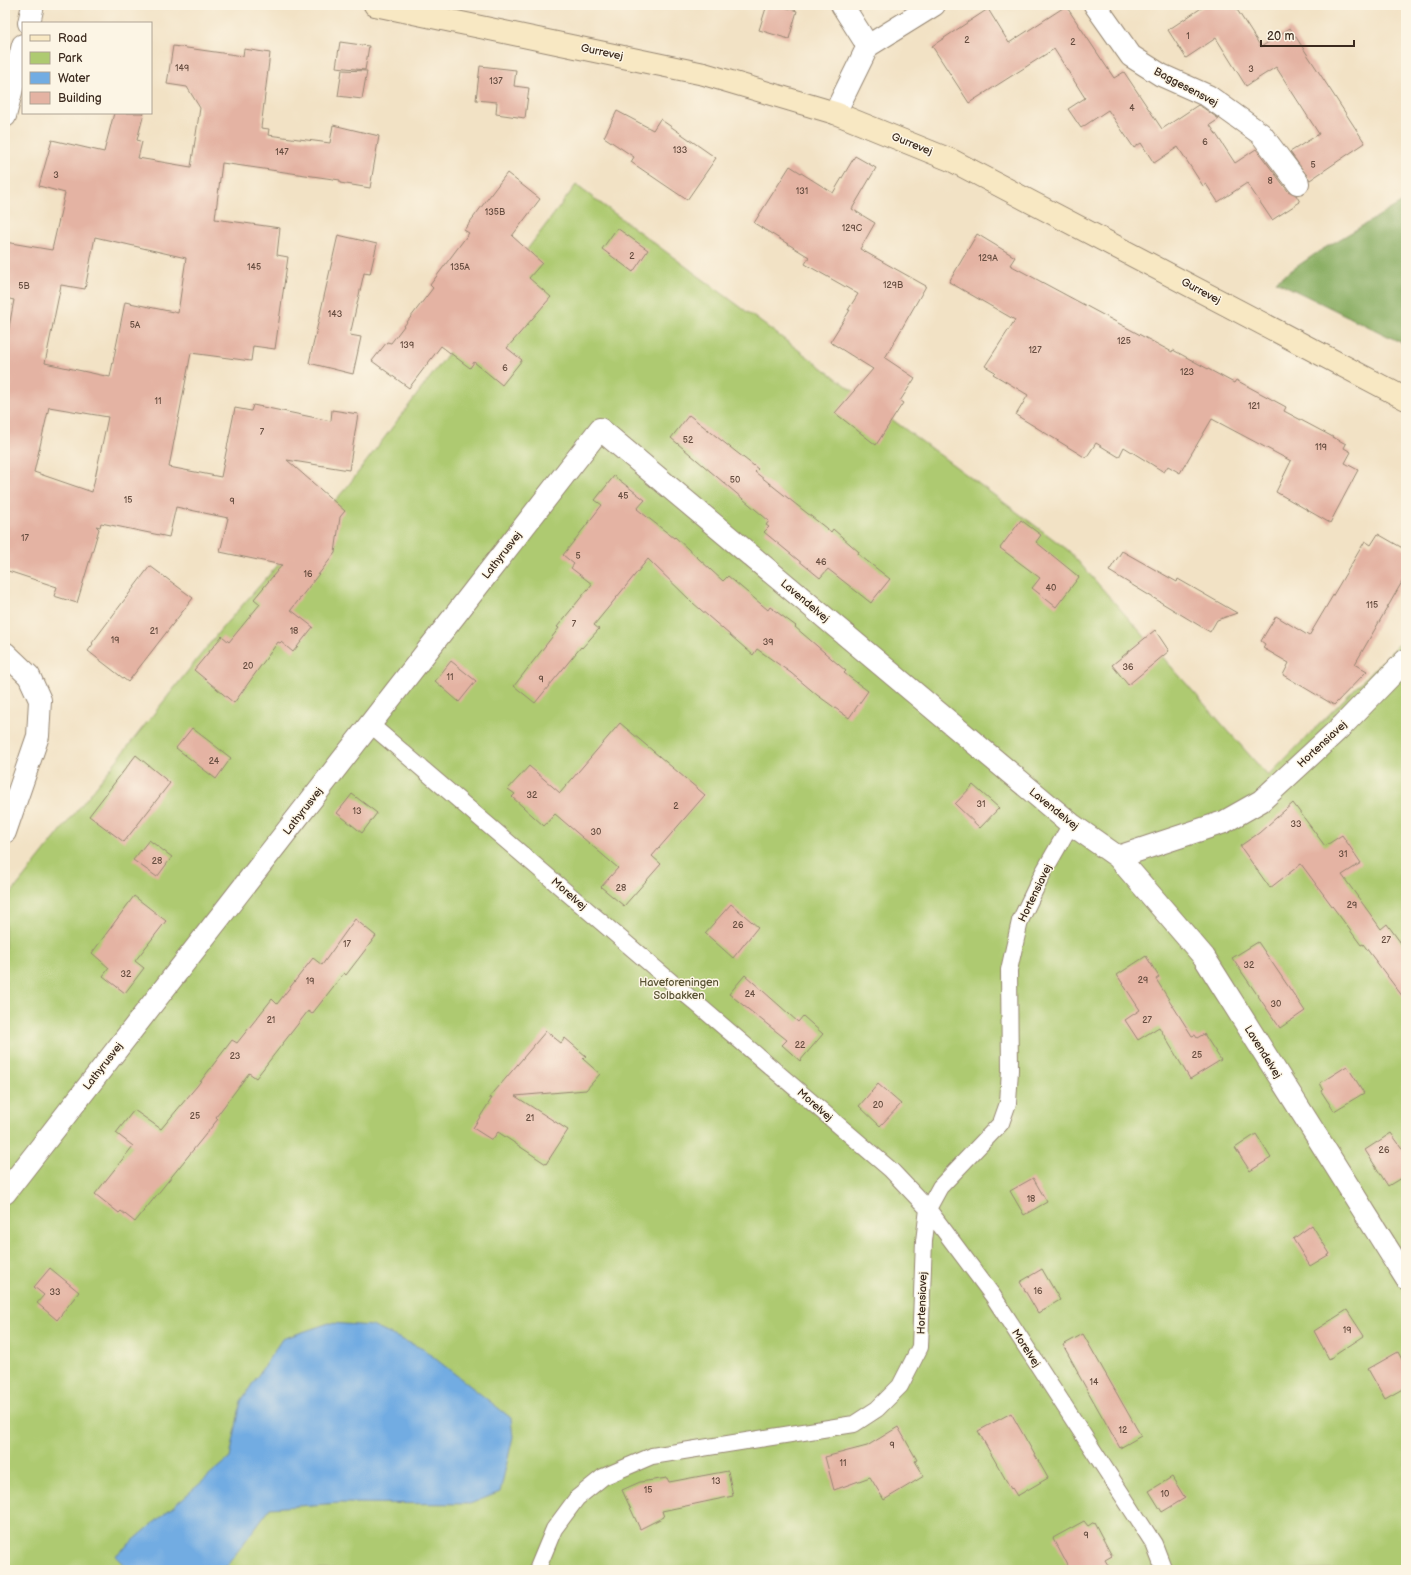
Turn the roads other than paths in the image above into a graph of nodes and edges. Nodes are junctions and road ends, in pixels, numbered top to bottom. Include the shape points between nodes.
1 (33, 5) edge
2 (375, 5) edge
3 (842, 5) edge
4 (934, 5) edge
5 (1095, 5) edge
6 (29, 22) edge
7 (868, 46) junction
8 (22, 49) edge
9 (835, 112) junction
10 (5, 116) edge
11 (1298, 183) dead end
12 (1406, 399) edge
13 (600, 429) joint
14 (5, 653) edge
15 (1406, 660) edge
16 (370, 724) junction
17 (1071, 824) junction
18 (5, 832) edge
19 (1118, 857) junction
20 (5, 1193) edge
21 (928, 1209) junction
22 (1406, 1278) edge
23 (537, 1570) edge
24 (1164, 1570) edge

1 - 6 street
2 - 9 street, Gurrevej via 704,74
3 - 7 street
4 - 7 street
5 - 11 street, Baggesensvej via 1131,56 1161,75 1208,96 1261,134
7 - 9 street
8 - 10 street
9 - 12 street, Gurrevej via 953,161
13 - 16 street, Lathyrusvej
13 - 17 street, Lavendelvej
14 - 18 street via 30,676 40,700 38,736
15 - 19 street, Hortensiavej via 1344,724 1261,801 1224,822
16 - 20 street, Lathyrusvej
16 - 21 lane, Morelvej via 891,1170
17 - 19 street, Lavendelvej
17 - 21 lane, Hortensiavej via 1020,921 1009,970 1009,1096 1001,1123 940,1187
19 - 22 street, Lavendelvej via 1204,957
21 - 23 lane, Hortensiavej via 924,1241 920,1347 900,1386 877,1410 854,1424 652,1456 603,1478 576,1498 554,1528
21 - 24 lane, Morelvej via 993,1296 1154,1544

